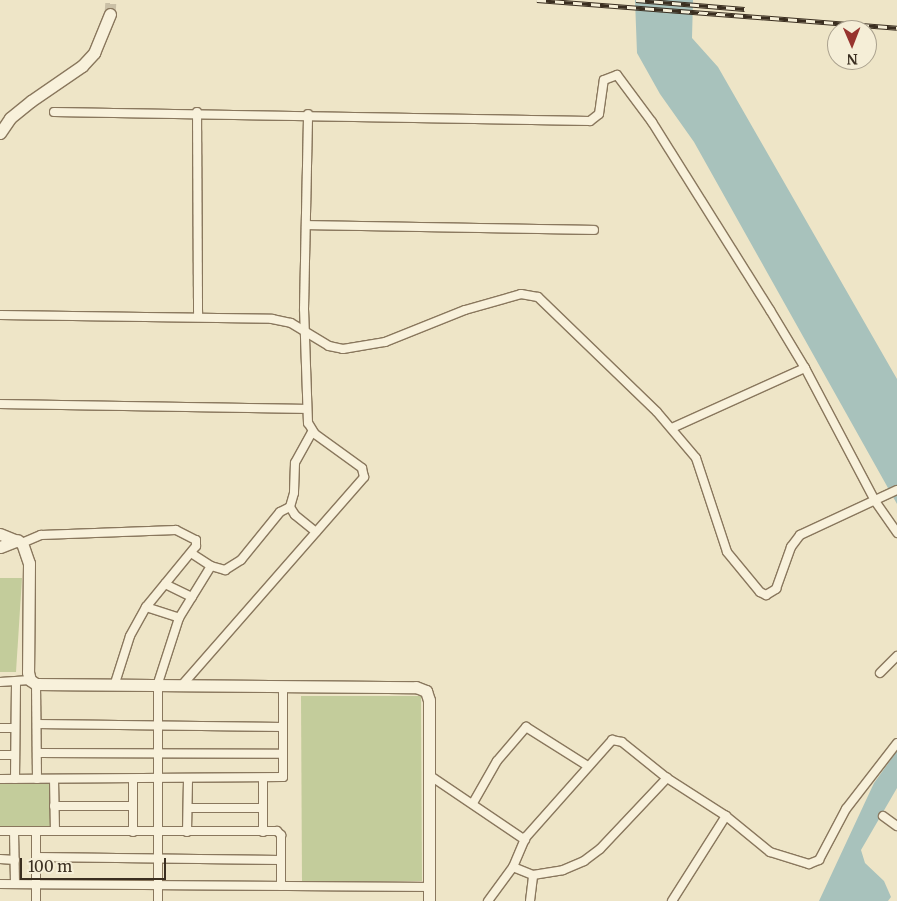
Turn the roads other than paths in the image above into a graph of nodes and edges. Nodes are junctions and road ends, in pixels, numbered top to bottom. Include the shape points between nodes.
1 (110, 14) tunnel mouth
2 (54, 112) dead end
3 (197, 112) junction
4 (308, 114) junction
5 (0, 133) edge
6 (306, 225) junction
7 (594, 230) dead end
8 (0, 315) edge
9 (198, 316) junction
10 (305, 332) junction
11 (805, 368) junction
12 (0, 404) edge
13 (307, 409) junction
14 (672, 428) junction
15 (312, 432) junction
16 (897, 490) edge
17 (876, 500) junction
18 (290, 507) junction
19 (316, 532) junction
20 (897, 533) edge
21 (0, 534) edge
22 (20, 541) junction
23 (0, 546) edge
24 (191, 553) junction
25 (211, 566) junction
26 (165, 584) junction
27 (192, 597) junction
28 (146, 607) junction
29 (179, 618) junction
30 (897, 656) edge
31 (880, 673) dead end
32 (0, 682) edge
33 (16, 682) junction
34 (33, 682) junction
35 (115, 682) junction
36 (158, 683) junction
37 (183, 684) junction
38 (283, 686) junction
39 (37, 724) junction
40 (158, 726) junction
41 (283, 727) junction
42 (0, 728) edge
43 (15, 728) junction
44 (897, 743) edge
45 (37, 753) junction
46 (158, 754) junction
47 (282, 754) junction
48 (0, 755) edge
49 (15, 755) junction
50 (586, 766) junction
51 (429, 775) junction
52 (263, 778) junction
53 (667, 778) junction
54 (0, 779) edge
55 (15, 779) junction
56 (37, 779) junction
57 (54, 779) junction
58 (133, 779) junction
59 (158, 779) junction
60 (188, 779) junction
61 (472, 803) junction
62 (54, 806) junction
63 (133, 806) junction
64 (188, 808) junction
65 (263, 808) junction
66 (726, 816) junction
67 (883, 816) dead end
68 (897, 826) edge
69 (0, 831) edge
70 (14, 831) junction
71 (36, 831) junction
72 (55, 831) junction
73 (133, 832) junction
74 (158, 832) junction
75 (188, 832) junction
76 (263, 832) junction
77 (525, 840) junction
78 (36, 856) junction
79 (0, 859) edge
80 (15, 860) junction
81 (158, 860) junction
82 (280, 860) junction
83 (513, 867) junction
84 (533, 875) junction
85 (0, 884) edge
86 (15, 884) junction
87 (36, 884) junction
88 (158, 885) junction
89 (281, 886) junction
90 (429, 887) junction
91 (36, 901) edge
92 (158, 901) edge
93 (429, 901) edge
94 (488, 901) edge
95 (530, 901) edge
96 (672, 901) edge

1 - 5 street via 94,53 82,66 10,118
2 - 3 street
3 - 4 street
3 - 9 street
4 - 6 street
4 - 11 street via 590,120 599,114 604,80 618,75 652,122
6 - 7 street
6 - 10 street
8 - 9 street
9 - 10 street via 272,319 291,322
10 - 13 street
10 - 14 street via 329,346 359,347 384,342 465,310 521,294 538,297 556,311
11 - 14 street
11 - 17 street
12 - 13 street
13 - 15 street
14 - 17 street via 698,461 727,552 766,595 776,589 790,547 800,535
15 - 18 street via 295,463
15 - 19 street via 365,472
16 - 17 street
17 - 20 street
18 - 19 street
18 - 25 street via 280,512 241,560 224,570
19 - 37 street
21 - 22 street
22 - 23 street
22 - 24 street via 41,535 176,530 196,540
22 - 34 street via 31,574
24 - 25 street
24 - 26 street
25 - 27 street
26 - 27 street
26 - 28 street
27 - 29 street
28 - 29 street
28 - 35 street via 130,636
29 - 36 street
30 - 31 street
32 - 33 street
33 - 34 street
33 - 43 street
34 - 35 street
34 - 39 street
35 - 36 street
36 - 37 street
36 - 40 street
37 - 38 street
38 - 41 street
38 - 51 street via 416,686 426,691 429,700
39 - 40 street
39 - 45 street
40 - 41 street
40 - 46 street
41 - 47 street
42 - 43 street
43 - 49 street
44 - 66 street via 846,809 817,862 782,858 770,852
45 - 46 street
45 - 56 street
46 - 47 street
46 - 59 street
47 - 52 street via 282,777
48 - 49 street
49 - 55 street
50 - 53 street via 616,739
50 - 61 street via 526,727 497,761
50 - 77 street
51 - 61 street
51 - 90 street
52 - 60 street
52 - 65 street
53 - 66 street
53 - 84 street via 600,849 584,861 563,870
54 - 55 street
55 - 56 street
56 - 57 street
57 - 58 street
57 - 62 street
58 - 59 street
58 - 63 street
59 - 60 street
59 - 74 street
60 - 64 street
61 - 77 street
62 - 63 street
62 - 72 street
63 - 73 street
64 - 65 street
64 - 75 street
65 - 76 street
66 - 96 street
67 - 68 street
69 - 70 street
70 - 71 street
70 - 80 street
71 - 72 street
71 - 78 street
72 - 73 street
73 - 74 street
74 - 75 street
74 - 81 street
75 - 76 street
76 - 82 street via 280,832
77 - 83 street
78 - 81 street
78 - 87 street
79 - 80 street
80 - 86 street
81 - 82 street
81 - 88 street
82 - 89 street
83 - 84 street
83 - 94 street
84 - 95 street
85 - 86 street
86 - 87 street
87 - 88 street
87 - 91 street
88 - 89 street
88 - 92 street
89 - 90 street
90 - 93 street

